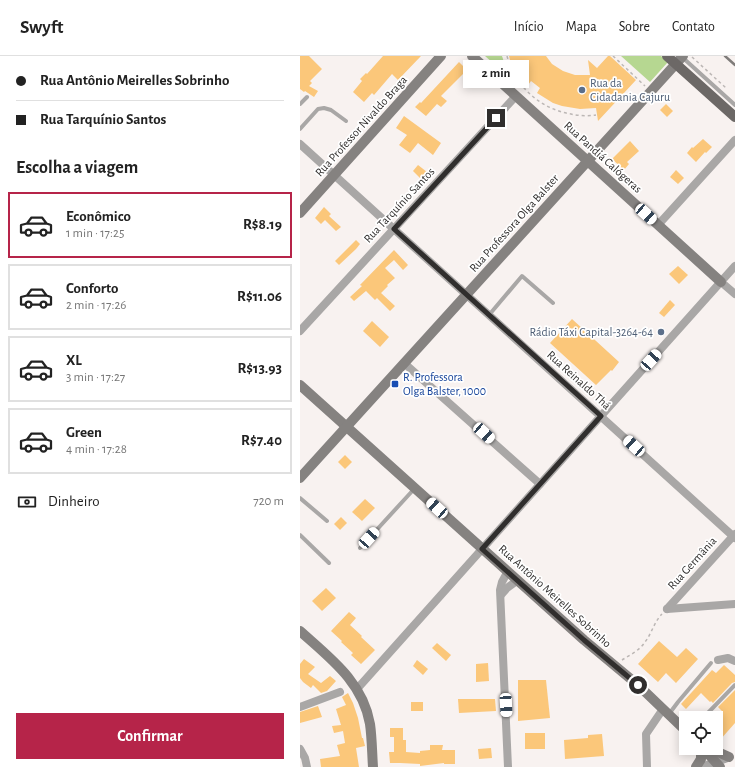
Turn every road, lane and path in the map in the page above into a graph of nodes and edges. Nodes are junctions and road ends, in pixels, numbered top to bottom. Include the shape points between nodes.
1 (441, 56) edge
2 (472, 56) edge
3 (507, 56) edge
4 (613, 56) edge
5 (667, 56) edge
6 (682, 58) edge
7 (651, 91) junction
8 (730, 91) dead end
9 (516, 96) junction
10 (307, 97) dead end
11 (300, 104) edge
12 (735, 105) edge
13 (596, 115) dead end
14 (735, 117) edge
15 (346, 121) dead end
16 (300, 128) edge
17 (735, 140) edge
18 (300, 144) edge
19 (588, 161) junction
20 (334, 175) junction
21 (300, 213) edge
22 (658, 225) junction
23 (394, 229) junction
24 (735, 266) edge
25 (721, 282) junction
26 (466, 294) junction
27 (735, 294) edge
28 (553, 303) dead end
29 (489, 315) junction
30 (300, 331) edge
31 (404, 363) junction
32 (300, 385) edge
33 (601, 416) junction
34 (347, 427) junction
35 (300, 478) edge
36 (540, 484) junction
37 (415, 488) junction
38 (300, 498) edge
39 (327, 521) dead end
40 (300, 535) edge
41 (734, 536) edge
42 (360, 548) dead end
43 (482, 549) junction
44 (329, 563) dead end
45 (508, 571) junction
46 (518, 580) junction
47 (501, 595) junction
48 (735, 604) edge
49 (657, 620) dead end
50 (300, 631) edge
51 (735, 661) edge
52 (714, 662) joint
53 (614, 665) junction
54 (735, 685) edge
55 (357, 689) junction
56 (340, 692) dead end
57 (300, 707) edge
58 (710, 711) edge
59 (666, 712) junction
60 (679, 724) edge
61 (300, 749) edge
62 (701, 755) edge
63 (713, 755) edge
64 (716, 755) edge
65 (724, 762) edge
66 (307, 767) edge
67 (373, 767) edge
68 (508, 767) edge
69 (646, 767) edge
70 (696, 767) edge
71 (701, 767) edge

1 - 20 main road, Rua Professor Nivaldo Braga
2 - 9 main road, Rua Pandiá Calógeras
3 - 13 path via 518,80 529,93 548,107 571,114
4 - 7 path
5 - 6 main road
6 - 7 main road, Rua Professora Olga Balster
6 - 8 path
6 - 12 lane
6 - 14 main road
7 - 19 main road, Rua Professora Olga Balster
9 - 19 main road, Rua Pandiá Calógeras
9 - 23 street, Rua Tarquínio Santos
10 - 11 lane
15 - 16 lane via 324,108 318,109
17 - 22 street
18 - 20 street, Rua Reinaldo Thá
19 - 22 main road, Rua Pandiá Calógeras
19 - 26 main road, Rua Professora Olga Balster
20 - 21 main road, Rua Professor Nivaldo Braga
20 - 23 street, Rua Reinaldo Thá
22 - 25 main road, Rua Pandiá Calógeras
23 - 26 street, Rua Reinaldo Thá
23 - 30 street, Rua Tarquínio Santos
24 - 25 street
25 - 27 street, Rua Pandiá Calógeras
25 - 33 street
26 - 29 street, Rua Reinaldo Thá
26 - 31 main road, Rua Professora Olga Balster
28 - 29 lane via 522,276
29 - 33 street, Rua Reinaldo Thá
31 - 34 main road, Rua Professora Olga Balster
31 - 36 street
32 - 34 main road, Rua Antônio Meirelles Sobrinho
33 - 36 street
33 - 41 street, Rua Reinaldo Thá
34 - 35 main road, Rua Professora Olga Balster
34 - 37 main road, Rua Antônio Meirelles Sobrinho
36 - 43 street
37 - 42 lane
37 - 43 main road, Rua Antônio Meirelles Sobrinho
38 - 39 lane
40 - 44 lane
41 - 48 street, Rua Germânia via 667,609
43 - 45 main road, Rua Antônio Meirelles Sobrinho
43 - 55 street
45 - 46 main road, Rua Antônio Meirelles Sobrinho
45 - 47 street via 502,582
46 - 47 street
46 - 53 main road, Rua Antônio Meirelles Sobrinho
47 - 68 street
49 - 53 path via 646,642
50 - 55 main road via 338,666
51 - 52 street via 728,658
52 - 59 lane
53 - 59 main road, Rua Antônio Meirelles Sobrinho
54 - 58 lane
55 - 67 main road via 370,724
56 - 57 street
59 - 60 main road, Rua Antônio Meirelles Sobrinho
59 - 69 street via 646,734
61 - 66 street
62 - 70 main road
63 - 65 main road
64 - 65 main road
65 - 71 street

